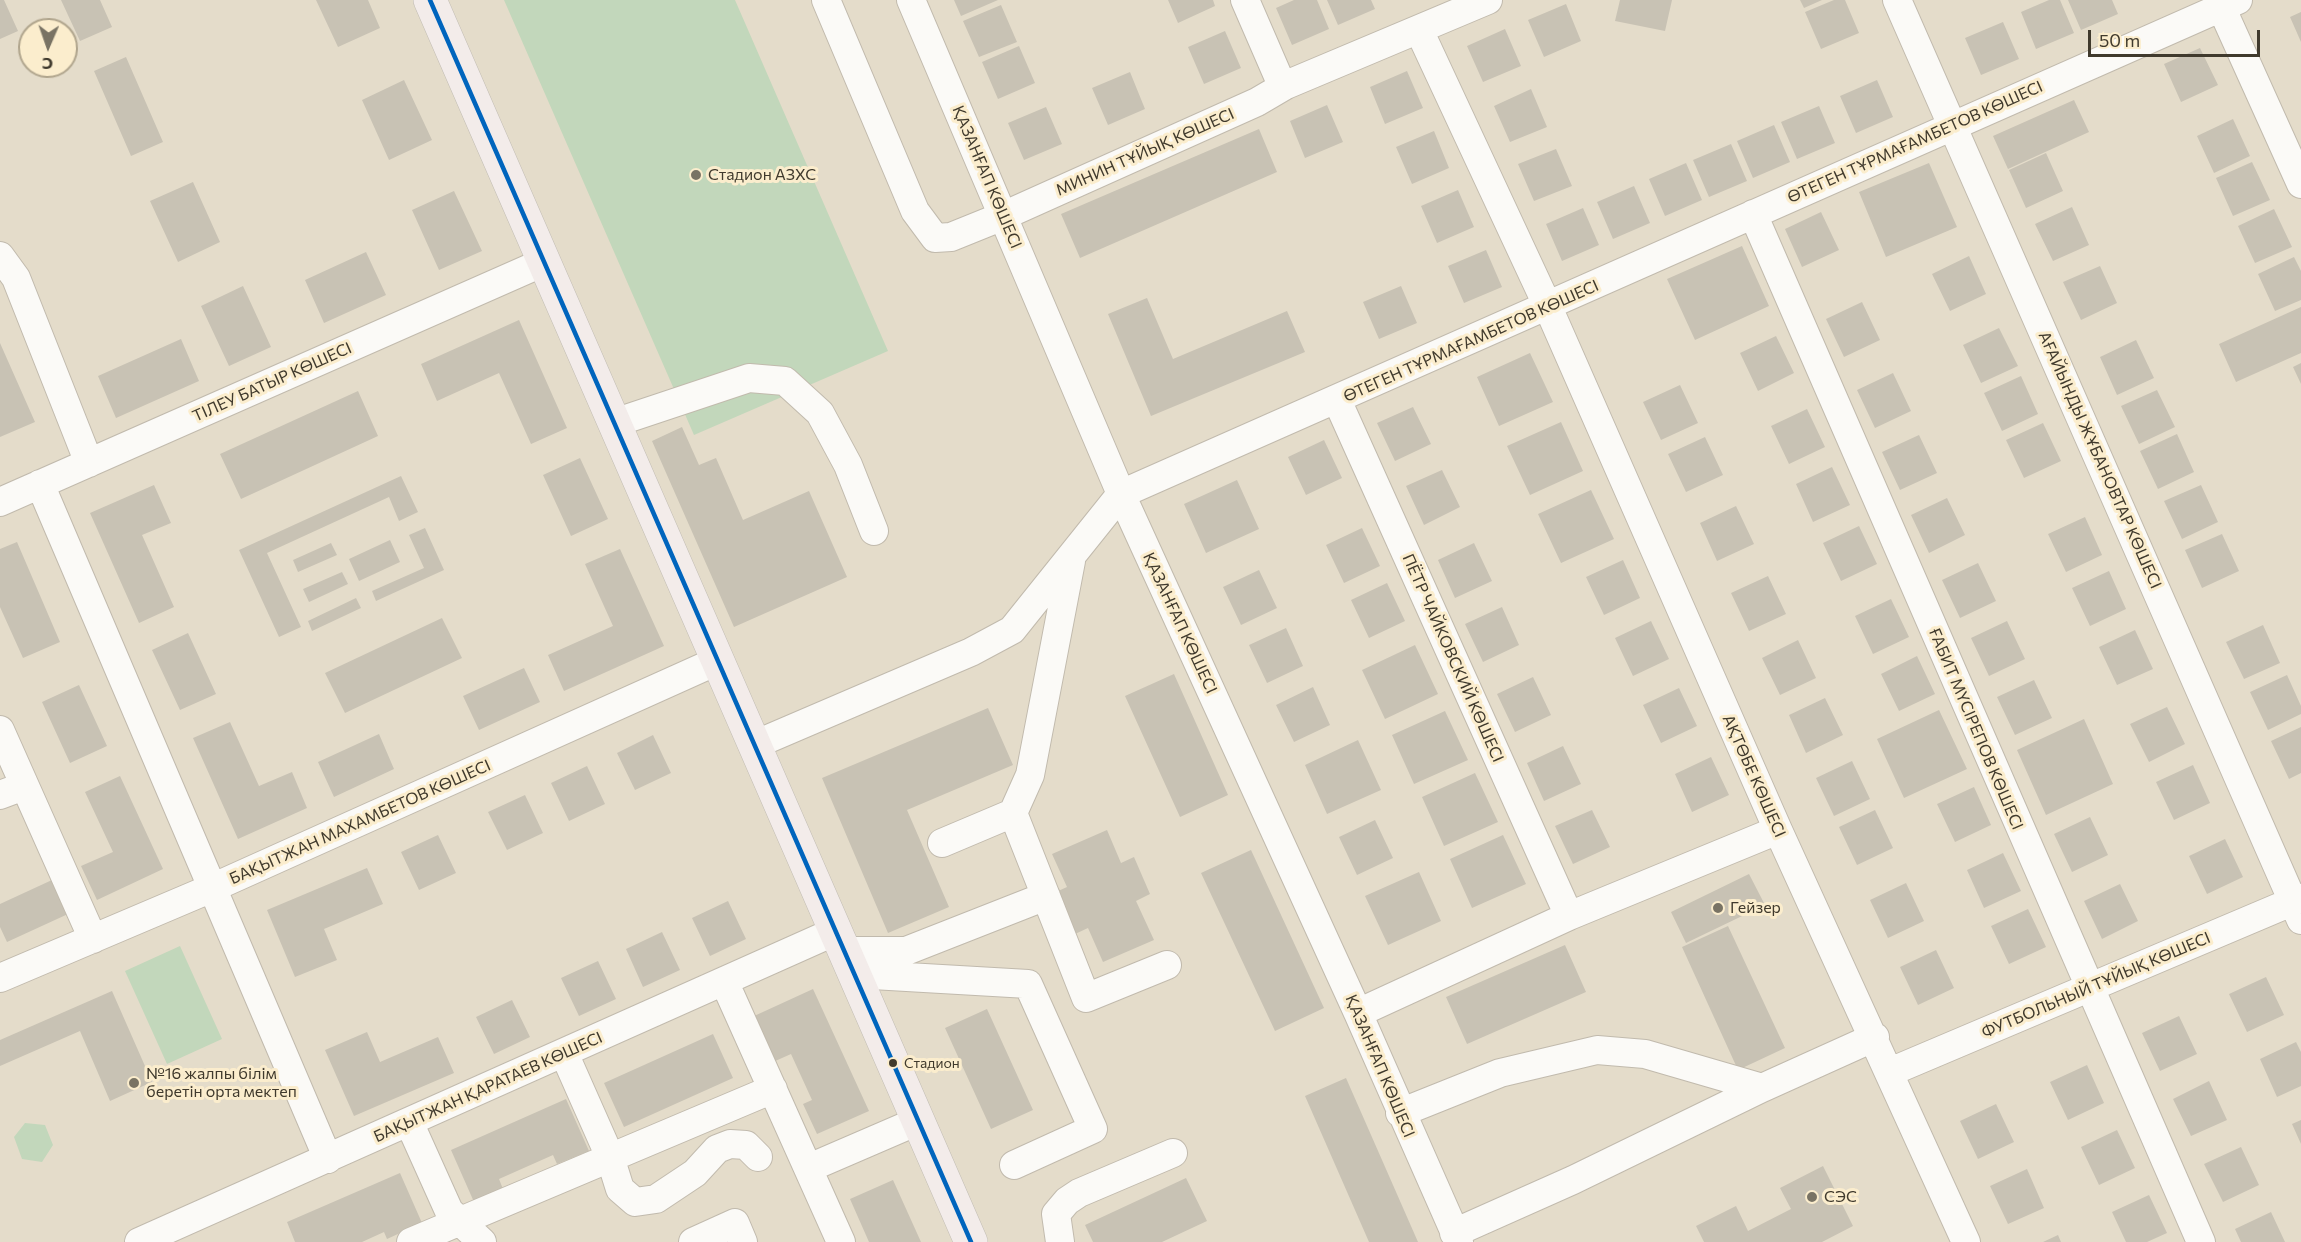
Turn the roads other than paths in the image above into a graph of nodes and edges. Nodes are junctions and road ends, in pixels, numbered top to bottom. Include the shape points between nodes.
1 (430, 0) edge
2 (826, 0) edge
3 (911, 0) edge
4 (1245, 0) edge
5 (1488, 0) edge
6 (1897, 0) edge
7 (2226, 2) edge
8 (1419, 30) junction
9 (1286, 86) junction
10 (1953, 124) junction
11 (2301, 184) edge
12 (1753, 214) junction
13 (1003, 216) junction
14 (0, 256) edge
15 (544, 262) junction
16 (1548, 307) junction
17 (1337, 400) junction
18 (614, 423) junction
19 (89, 463) junction
20 (40, 484) junction
21 (1121, 495) junction
22 (0, 501) edge
23 (874, 531) dead end
24 (1072, 556) junction
25 (717, 661) junction
26 (0, 730) edge
27 (753, 745) junction
28 (12, 791) edge
29 (1013, 813) junction
30 (1778, 830) junction
31 (942, 843) dead end
32 (212, 888) junction
33 (1046, 896) junction
34 (2298, 906) edge
35 (1569, 916) junction
36 (93, 939) junction
37 (845, 952) junction
38 (1167, 965) dead end
39 (0, 978) edge
40 (724, 981) junction
41 (2088, 988) junction
42 (1358, 1013) junction
43 (1875, 1037) junction
44 (564, 1053) junction
45 (1890, 1072) junction
46 (1762, 1088) junction
47 (773, 1089) junction
48 (1400, 1113) junction
49 (918, 1121) junction
50 (409, 1122) junction
51 (1173, 1153) dead end
52 (759, 1157) dead end
53 (610, 1158) junction
54 (328, 1159) junction
55 (1014, 1166) dead end
56 (809, 1168) junction
57 (460, 1222) junction
58 (1456, 1237) edge
59 (139, 1242) edge
60 (411, 1242) edge
61 (482, 1242) edge
62 (693, 1242) edge
63 (743, 1242) edge
64 (841, 1242) edge
65 (970, 1242) edge
66 (1059, 1242) edge
67 (1966, 1242) edge
68 (2201, 1242) edge

1 - 15 main road
2 - 13 street, МИНИН ТҰЙЫҚ КӨШЕСІ via 915,210 935,238 951,237
3 - 13 street, ҚАЗАНҒАП КӨШЕСІ
4 - 9 street via 1281,83
5 - 8 street, МИНИН ТҰЙЫҚ КӨШЕСІ
6 - 10 street, АҒАЙЫНДЫ ЖҰБАНОВТАР КӨШЕСІ
7 - 10 street, ӨТЕГЕН ТҰРМАҒАМБЕТОВ КӨШЕСІ
7 - 11 street
8 - 9 street, МИНИН ТҰЙЫҚ КӨШЕСІ
8 - 16 street
9 - 13 street, МИНИН ТҰЙЫҚ КӨШЕСІ
10 - 12 street, ӨТЕГЕН ТҰРМАҒАМБЕТОВ КӨШЕСІ
10 - 34 street, АҒАЙЫНДЫ ЖҰБАНОВТАР КӨШЕСІ
12 - 16 street, ӨТЕГЕН ТҰРМАҒАМБЕТОВ КӨШЕСІ
12 - 41 street, ҒАБИТ МҮСІРЕПОВ КӨШЕСІ
13 - 21 street, ҚАЗАНҒАП КӨШЕСІ
14 - 19 street via 16,278
15 - 18 main road
15 - 19 street, ТІЛЕУ БАТЫР КӨШЕСІ
16 - 17 street, ӨТЕГЕН ТҰРМАҒАМБЕТОВ КӨШЕСІ
16 - 30 street, АҚТӨБЕ КӨШЕСІ
17 - 21 street, ӨТЕГЕН ТҰРМАҒАМБЕТОВ КӨШЕСІ
17 - 35 street, ПЁТР ЧАЙКОВСКИЙ КӨШЕСІ
18 - 23 street via 749,378 785,381 820,413 848,465
18 - 25 main road
19 - 20 street, ТІЛЕУ БАТЫР КӨШЕСІ
20 - 22 street, ТІЛЕУ БАТЫР КӨШЕСІ
20 - 32 street
21 - 24 street, ӨТЕГЕН ТҰРМАҒАМБЕТОВ КӨШЕСІ
21 - 42 street, ҚАЗАНҒАП КӨШЕСІ
24 - 27 street, ӨТЕГЕН ТҰРМАҒАМБЕТОВ КӨШЕСІ via 1012,630 971,652
24 - 29 street via 1030,775
25 - 27 main road
25 - 32 street, БАҚЫТЖАН МАХАМБЕТОВ КӨШЕСІ
26 - 28 street
27 - 37 main road
28 - 36 street
29 - 31 street
29 - 33 street
30 - 35 street
30 - 43 street, АҚТӨБЕ КӨШЕСІ
32 - 36 street, БАҚЫТЖАН МАХАМБЕТОВ КӨШЕСІ
32 - 54 street
33 - 37 street via 906,951
33 - 38 street via 1086,998
34 - 41 street, ФУТБОЛЬНЫЙ ТҰЙЫҚ КӨШЕСІ
35 - 42 street
36 - 39 street, БАҚЫТЖАН МАХАМБЕТОВ КӨШЕСІ
37 - 40 street, БАҚЫТЖАН ҚАРАТАЕВ КӨШЕСІ
37 - 49 main road
37 - 55 street via 1028,984 1093,1130
40 - 44 street, БАҚЫТЖАН ҚАРАТАЕВ КӨШЕСІ
40 - 47 street
41 - 45 street, ФУТБОЛЬНЫЙ ТҰЙЫҚ КӨШЕСІ
41 - 68 street, ҒАБИТ МҮСІРЕПОВ КӨШЕСІ
42 - 48 street, ҚАЗАНҒАП КӨШЕСІ
43 - 45 street, АҚТӨБЕ КӨШЕСІ
43 - 46 street
44 - 50 street, БАҚЫТЖАН ҚАРАТАЕВ КӨШЕСІ
44 - 53 street
45 - 67 street, АҚТӨБЕ КӨШЕСІ
46 - 48 street via 1645,1054 1597,1050 1500,1073
46 - 58 street
47 - 53 street
47 - 56 street
48 - 58 street, ҚАЗАНҒАП КӨШЕСІ
49 - 56 street
49 - 65 main road
50 - 54 street, БАҚЫТЖАН ҚАРАТАЕВ КӨШЕСІ
50 - 57 street via 449,1211
51 - 66 street via 1067,1201 1056,1214
52 - 53 street via 746,1145 730,1144 717,1149 695,1173 656,1199 635,1202 620,1189
53 - 57 street
54 - 59 street, БАҚЫТЖАН ҚАРАТАЕВ КӨШЕСІ
56 - 64 street
57 - 60 street
57 - 61 street
62 - 63 street via 735,1223

